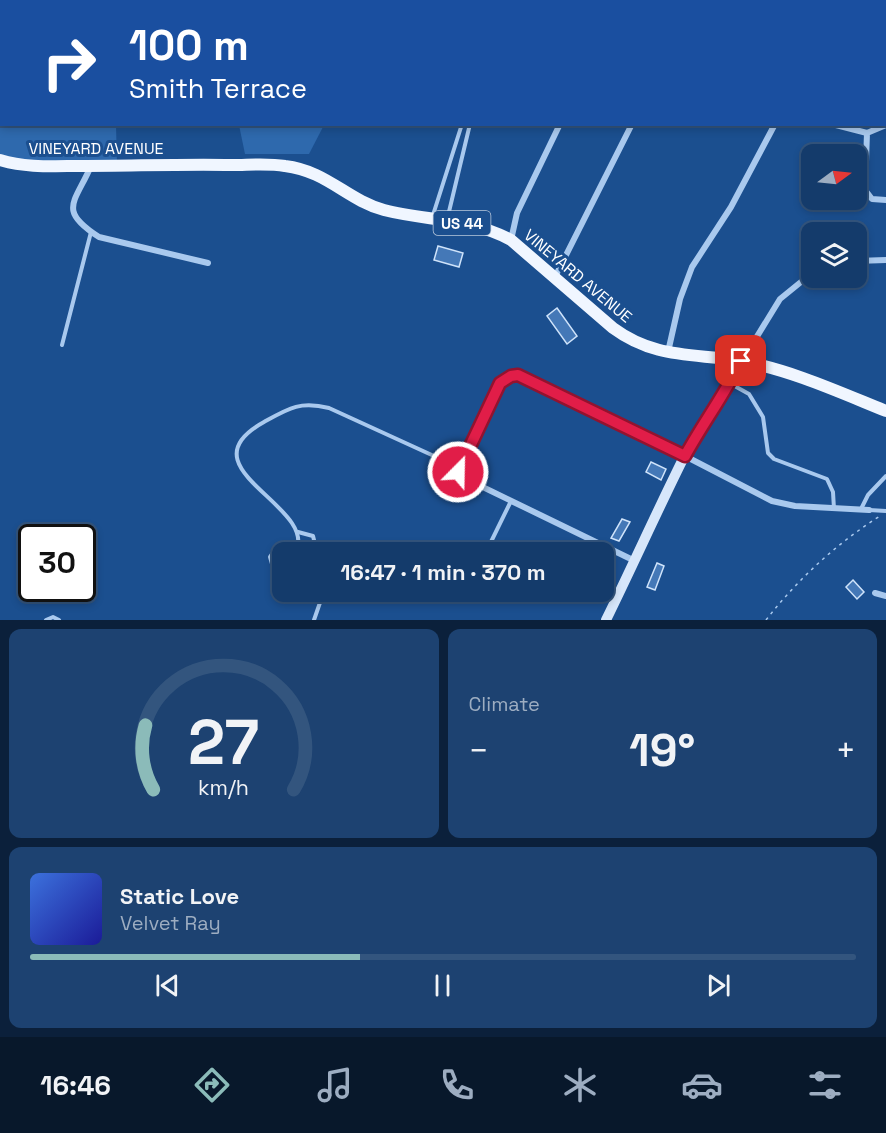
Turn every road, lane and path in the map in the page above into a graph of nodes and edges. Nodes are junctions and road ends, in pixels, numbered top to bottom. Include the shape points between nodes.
1 (461, 126) edge
2 (470, 126) edge
3 (559, 126) edge
4 (631, 126) edge
5 (774, 126) edge
6 (840, 126) edge
7 (884, 126) edge
8 (867, 133) junction
9 (0, 160) edge
10 (91, 166) junction
11 (886, 200) edge
12 (432, 218) junction
13 (446, 220) junction
14 (91, 232) junction
15 (511, 240) junction
16 (886, 260) edge
17 (867, 261) edge
18 (208, 263) dead end
19 (555, 277) junction
20 (801, 282) edge
21 (62, 345) dead end
22 (668, 352) junction
23 (741, 361) junction
24 (730, 384) junction
25 (886, 411) edge
26 (685, 456) junction
27 (459, 467) junction
28 (886, 476) edge
29 (512, 499) junction
30 (834, 509) junction
31 (860, 509) junction
32 (869, 510) joint
33 (886, 512) edge
34 (298, 532) junction
35 (300, 542) edge
36 (314, 542) edge
37 (491, 542) edge
38 (634, 561) junction
39 (874, 592) dead end
40 (886, 596) edge
41 (320, 602) edge
42 (46, 620) edge
43 (59, 620) edge
44 (314, 620) edge
45 (606, 620) edge
46 (766, 620) edge

1 - 12 lane
2 - 13 lane
3 - 15 street via 518,213
4 - 19 street
5 - 22 street via 731,207 692,267
6 - 8 street
7 - 8 street
8 - 11 street via 866,190 872,199
9 - 10 main road, VINEYARD AVENUE / US 44 via 33,166
10 - 12 main road, VINEYARD AVENUE / US 44 via 283,165 317,174 383,209
10 - 14 street via 72,210
12 - 13 main road, VINEYARD AVENUE / US 44
13 - 15 main road, VINEYARD AVENUE / US 44 via 483,227
14 - 18 street
14 - 21 lane
15 - 19 main road, VINEYARD AVENUE / US 44
16 - 17 street
19 - 22 main road, VINEYARD AVENUE / US 44 via 629,340
20 - 23 street via 780,299
22 - 23 main road, VINEYARD AVENUE / US 44
23 - 24 street
23 - 25 main road, VINEYARD AVENUE / US 44 via 792,374
24 - 26 street
24 - 30 lane via 749,394 763,417 770,456 827,479
26 - 27 street via 514,375 500,383
26 - 30 street via 772,501
26 - 38 street
27 - 29 street via 460,476
27 - 34 lane via 329,408 309,403 292,407 244,435 236,451 262,494 291,520
28 - 31 lane
29 - 37 lane
29 - 38 street
30 - 31 street
31 - 32 street
32 - 33 lane
33 - 46 path via 826,556
34 - 35 lane
34 - 36 lane via 313,536
38 - 45 street
39 - 40 street
41 - 44 lane
42 - 43 lane

